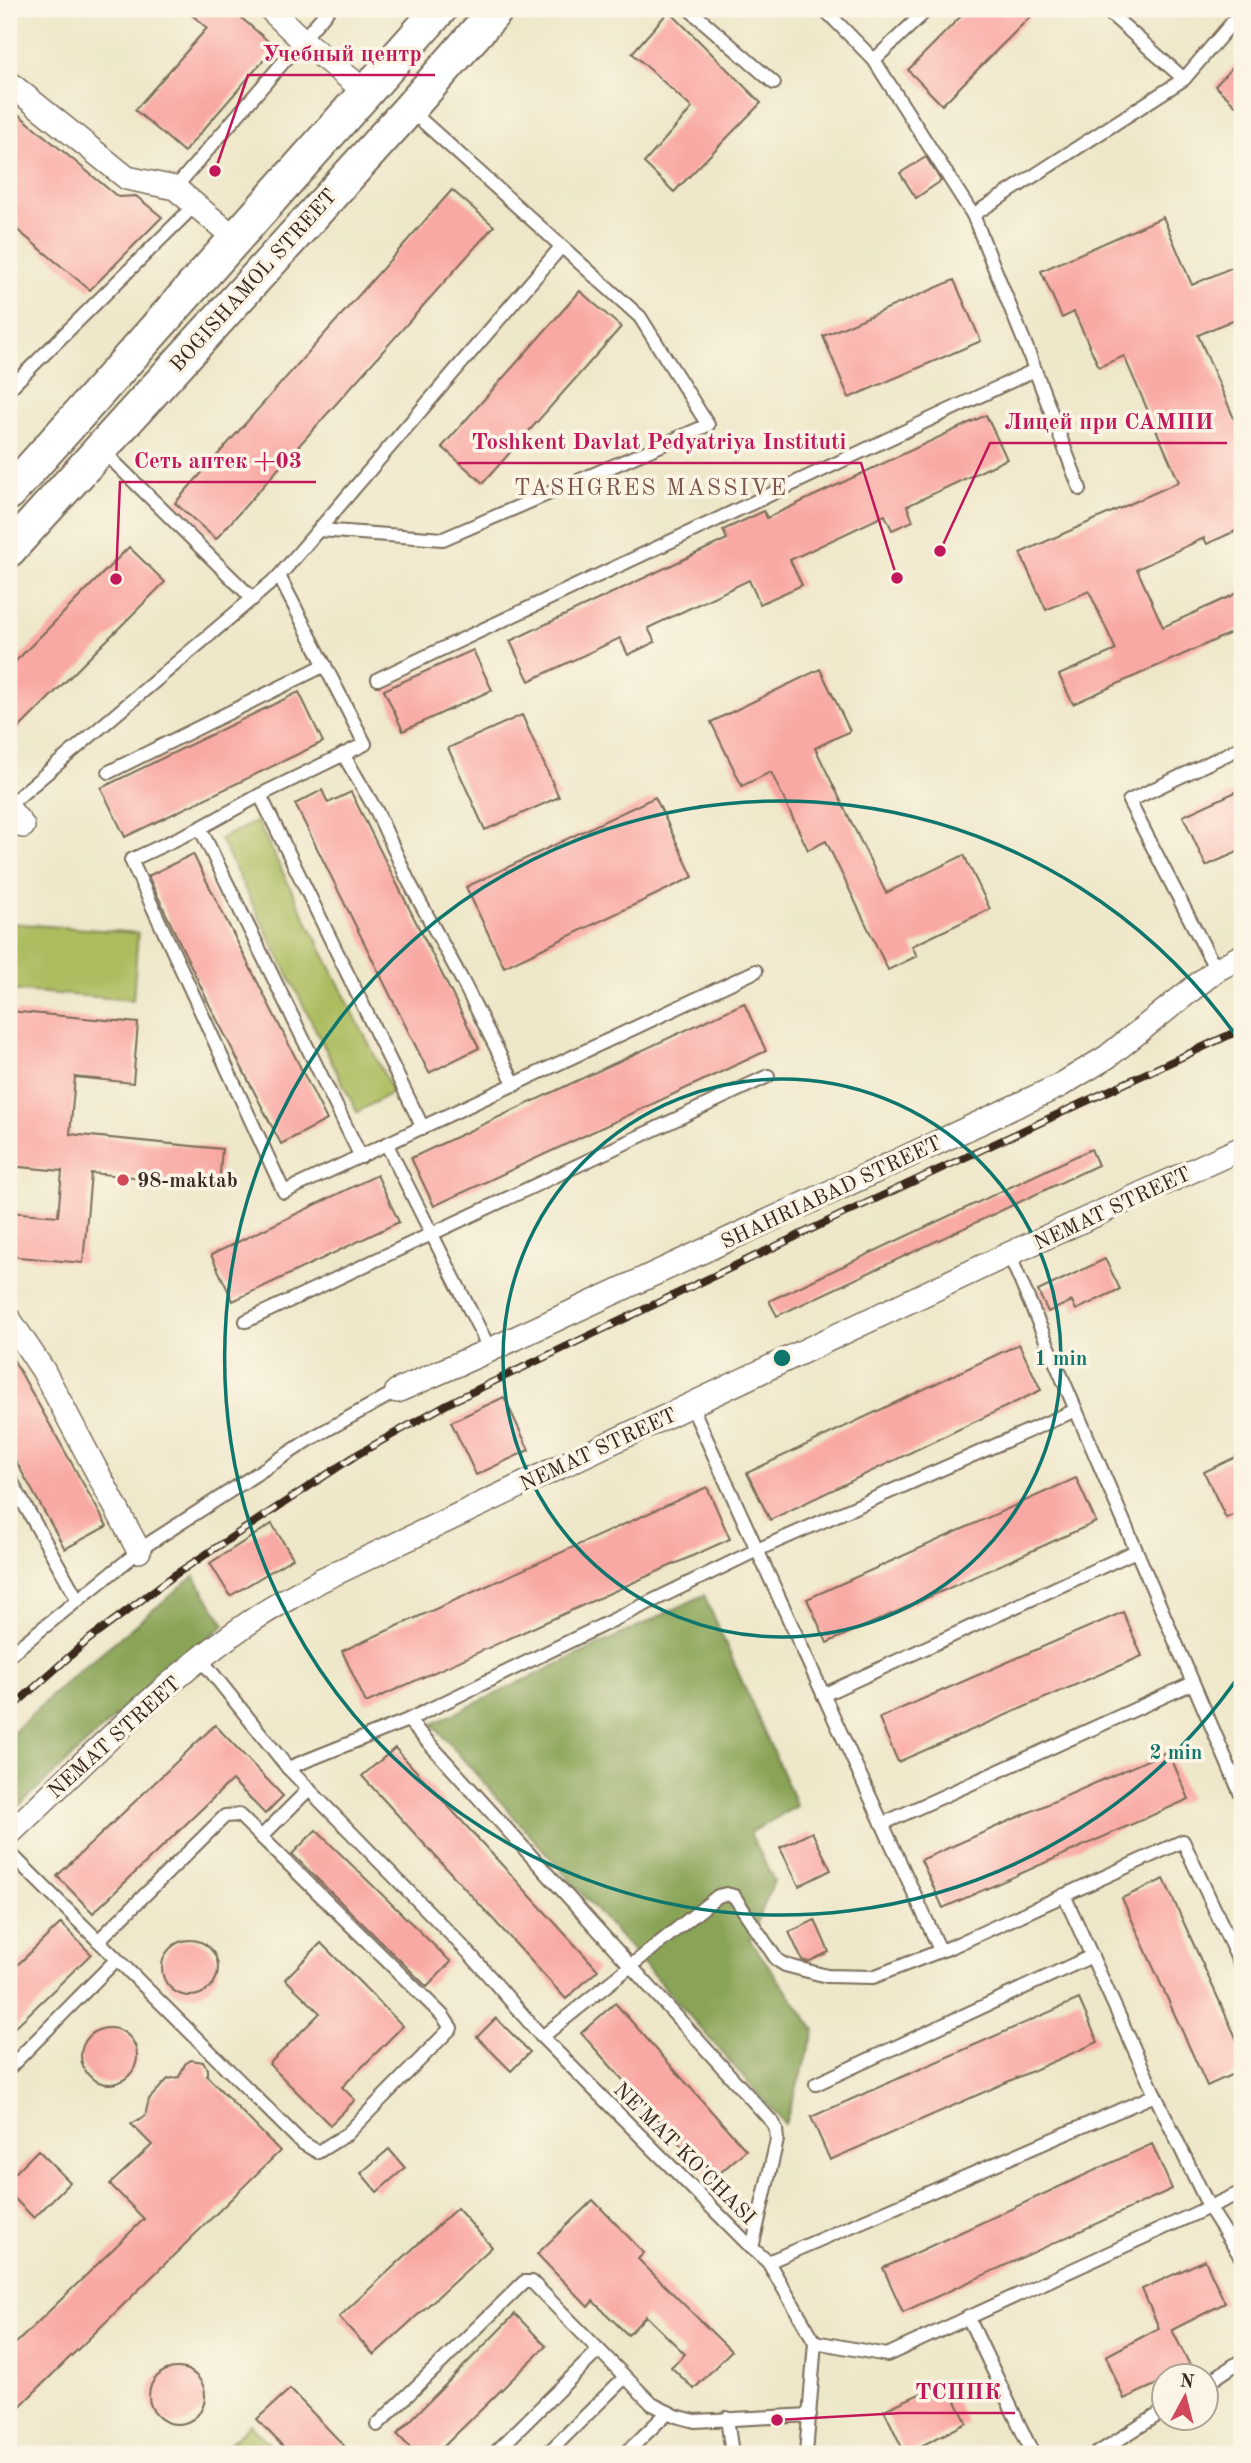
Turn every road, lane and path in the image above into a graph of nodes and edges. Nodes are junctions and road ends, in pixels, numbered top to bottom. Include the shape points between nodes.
1 (270, 9) edge
2 (329, 9) edge
3 (440, 9) edge
4 (497, 9) edge
5 (689, 9) edge
6 (824, 9) edge
7 (928, 9) edge
8 (1105, 9) edge
9 (1242, 11) edge
10 (301, 40) junction
11 (874, 60) junction
12 (1184, 79) junction
13 (9, 83) edge
14 (774, 83) dead end
15 (371, 87) junction
16 (409, 109) junction
17 (175, 188) junction
18 (195, 205) junction
19 (972, 215) junction
20 (234, 238) junction
21 (561, 247) junction
22 (1035, 370) junction
23 (9, 389) edge
24 (100, 448) junction
25 (1080, 489) dead end
26 (9, 493) edge
27 (318, 530) junction
28 (9, 550) edge
29 (279, 576) junction
30 (253, 599) junction
31 (325, 665) junction
32 (378, 679) dead end
33 (1242, 747) edge
34 (343, 754) junction
35 (108, 772) dead end
36 (260, 796) junction
37 (14, 813) edge
38 (200, 828) junction
39 (1242, 956) edge
40 (1216, 970) junction
41 (756, 971) dead end
42 (768, 1076) dead end
43 (515, 1085) junction
44 (423, 1128) junction
45 (387, 1144) junction
46 (1242, 1148) edge
47 (361, 1157) junction
48 (1009, 1254) junction
49 (9, 1319) edge
50 (246, 1321) dead end
51 (490, 1350) junction
52 (397, 1391) joint
53 (691, 1405) junction
54 (1076, 1410) junction
55 (9, 1477) edge
56 (757, 1550) junction
57 (139, 1551) junction
58 (1136, 1551) junction
59 (78, 1600) junction
60 (9, 1654) edge
61 (201, 1659) junction
62 (1193, 1683) junction
63 (823, 1695) junction
64 (408, 1720) junction
65 (288, 1768) junction
66 (309, 1789) junction
67 (1241, 1791) edge
68 (882, 1824) junction
69 (9, 1834) edge
70 (261, 1837) junction
71 (9, 1852) edge
72 (1064, 1895) junction
73 (98, 1941) junction
74 (953, 1946) junction
75 (1092, 1956) junction
76 (116, 1960) junction
77 (631, 1965) junction
78 (1242, 1968) edge
79 (542, 2037) junction
80 (9, 2068) edge
81 (816, 2084) dead end
82 (1155, 2095) junction
83 (1242, 2192) edge
84 (1209, 2207) junction
85 (752, 2248) junction
86 (1242, 2259) edge
87 (768, 2262) junction
88 (968, 2317) junction
89 (815, 2342) junction
90 (599, 2350) junction
91 (1242, 2360) edge
92 (1220, 2375) edge
93 (625, 2377) junction
94 (668, 2412) junction
95 (810, 2415) junction
96 (727, 2418) junction
97 (1150, 2420) edge
98 (377, 2425) dead end
99 (494, 2454) edge
100 (547, 2454) edge
101 (625, 2454) edge
102 (732, 2454) edge
103 (806, 2454) edge
104 (1034, 2454) edge
105 (1096, 2454) edge

1 - 10 street
2 - 10 lane
3 - 15 main road, BOGISHAMOL STREET
4 - 16 main road, BOGISHAMOL STREET
5 - 14 lane
6 - 11 lane
7 - 11 lane
8 - 12 lane
9 - 12 lane
10 - 15 street
10 - 17 lane
11 - 19 lane
12 - 19 lane
13 - 17 street via 127,178
15 - 16 main road
15 - 20 main road, BOGISHAMOL STREET
16 - 21 lane
16 - 24 main road, BOGISHAMOL STREET
17 - 18 street
18 - 20 street
18 - 23 lane
19 - 22 lane
20 - 26 main road, BOGISHAMOL STREET
21 - 27 lane
21 - 27 lane via 640,317 708,425 443,538
22 - 25 lane
22 - 32 lane
24 - 28 main road, BOGISHAMOL STREET
24 - 30 lane
27 - 29 lane
29 - 30 lane
29 - 31 lane
30 - 37 lane
31 - 34 lane via 365,744
31 - 35 lane
33 - 40 lane via 1129,800
34 - 36 lane
34 - 43 lane
36 - 38 lane
36 - 44 lane
38 - 47 lane
38 - 47 lane via 131,860 284,1192
39 - 40 street, SHAHRIABAD STREET
40 - 51 street, SHAHRIABAD STREET via 1107,1056 1059,1086
41 - 43 lane
42 - 50 lane
43 - 44 lane
44 - 45 lane
45 - 47 lane
45 - 51 lane
46 - 48 street, NEMAT STREET
48 - 53 street, NEMAT STREET
48 - 54 lane
49 - 57 street via 43,1370
51 - 52 street, SHAHRIABAD STREET
52 - 57 lane via 312,1438
53 - 56 lane
53 - 61 street, NEMAT STREET via 321,1580 255,1619
54 - 56 lane
54 - 58 lane
55 - 59 lane
56 - 63 lane
56 - 64 lane
57 - 59 lane
58 - 62 lane
58 - 63 lane
59 - 60 lane
61 - 65 lane, NE'MAT KO'CHASI
61 - 69 street, NEMAT STREET
62 - 67 lane
62 - 68 lane
63 - 68 lane
64 - 65 lane
64 - 77 lane
65 - 66 lane, NE'MAT KO'CHASI
66 - 70 lane
66 - 79 lane, NE'MAT KO'CHASI via 469,1953
68 - 74 lane via 940,1951
70 - 73 lane via 239,1815 225,1816
70 - 76 lane via 451,2028 347,2134 318,2151 301,2142
71 - 73 lane
72 - 74 lane
72 - 75 lane
72 - 78 lane via 1183,1841
73 - 76 lane
74 - 77 lane via 873,1977 827,1976 776,1960 734,1896 726,1894
75 - 81 lane
75 - 82 lane
76 - 80 lane
77 - 79 lane
77 - 85 lane via 776,2130
79 - 85 lane, NE'MAT KO'CHASI
82 - 84 lane
82 - 87 lane
83 - 84 lane
84 - 86 lane
84 - 88 lane
85 - 87 lane, NE'MAT KO'CHASI
87 - 89 lane, NE'MAT KO'CHASI
88 - 89 lane via 887,2355
88 - 104 lane
89 - 95 lane
90 - 93 lane
90 - 98 lane via 532,2282 524,2282
90 - 99 lane
91 - 92 lane
93 - 94 lane via 652,2404
93 - 100 lane
94 - 96 lane via 695,2421
94 - 101 lane
95 - 96 lane
95 - 103 lane
96 - 102 lane
97 - 105 lane

